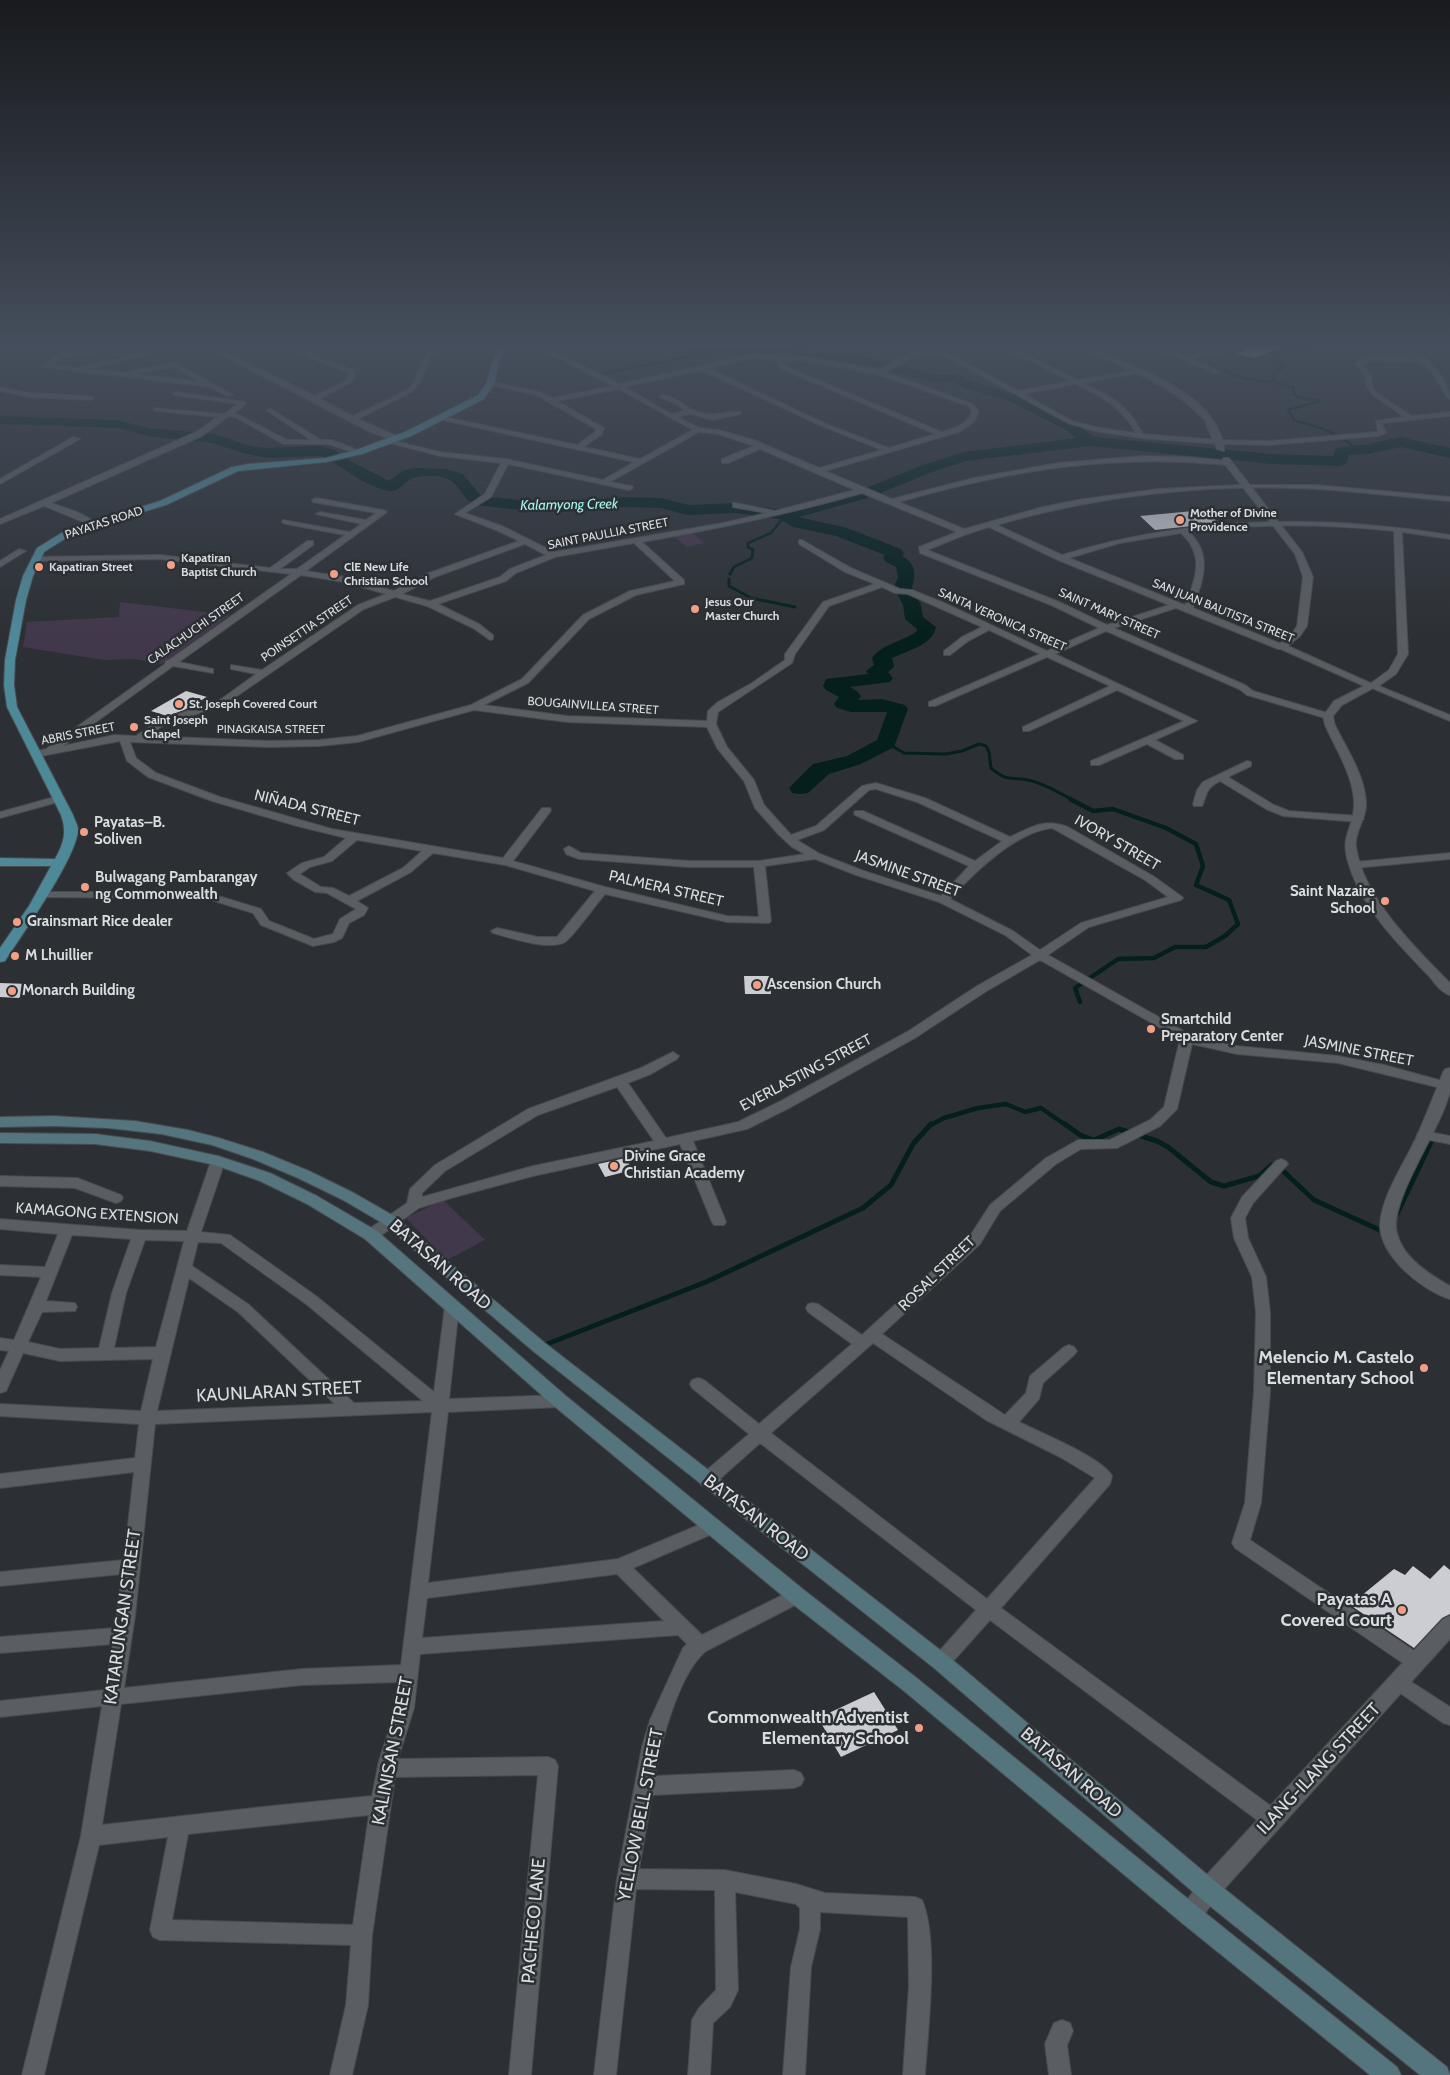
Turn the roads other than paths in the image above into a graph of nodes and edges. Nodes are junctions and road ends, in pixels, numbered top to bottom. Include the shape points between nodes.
1 (67, 444) edge
2 (178, 444) edge
3 (335, 444) edge
4 (382, 444) edge
5 (406, 444) edge
6 (564, 444) edge
7 (583, 444) edge
8 (675, 444) edge
9 (755, 444) edge
10 (873, 444) edge
11 (912, 444) edge
12 (1203, 444) edge
13 (1255, 444) edge
14 (761, 446) junction
15 (1220, 446) joint
16 (579, 447) junction
17 (889, 450) junction
18 (359, 452) junction
19 (641, 460) junction
20 (506, 461) junction
21 (725, 462) dead end
22 (1227, 462) joint
23 (818, 471) junction
24 (606, 481) junction
25 (0, 482) edge
26 (1247, 487) junction
27 (629, 488) dead end
28 (862, 490) junction
29 (1450, 499) edge
30 (316, 500) dead end
31 (891, 502) junction
32 (44, 503) junction
33 (736, 505) dead end
34 (773, 513) junction
35 (320, 514) dead end
36 (0, 522) edge
37 (286, 522) dead end
38 (367, 523) junction
39 (93, 524) junction
40 (988, 524) junction
41 (1275, 524) junction
42 (1398, 530) junction
43 (1183, 531) junction
44 (964, 532) junction
45 (350, 534) junction
46 (1450, 537) edge
47 (635, 540) junction
48 (524, 542) junction
49 (802, 542) dead end
50 (310, 543) dead end
51 (22, 551) dead end
52 (553, 556) junction
53 (1061, 558) junction
54 (35, 559) junction
55 (0, 565) edge
56 (272, 570) junction
57 (300, 572) junction
58 (880, 584) junction
59 (397, 593) junction
60 (430, 604) junction
61 (1176, 605) junction
62 (1188, 610) junction
63 (989, 627) junction
64 (1107, 628) junction
65 (490, 637) dead end
66 (1281, 647) junction
67 (947, 653) dead end
68 (1049, 655) junction
69 (169, 663) junction
70 (234, 667) dead end
71 (210, 671) dead end
72 (263, 673) junction
73 (1118, 686) junction
74 (1372, 686) junction
75 (223, 702) junction
76 (932, 704) dead end
77 (256, 707) dead end
78 (474, 707) junction
79 (1328, 716) junction
80 (1450, 718) edge
81 (711, 724) junction
82 (1026, 729) dead end
83 (124, 738) junction
84 (139, 738) junction
85 (1147, 740) junction
86 (48, 752) junction
87 (36, 754) junction
88 (1180, 757) dead end
89 (1095, 763) dead end
90 (1247, 764) dead end
91 (1220, 777) junction
92 (58, 799) junction
93 (1198, 804) dead end
94 (546, 810) dead end
95 (859, 813) dead end
96 (0, 815) edge
97 (1359, 819) junction
98 (355, 836) junction
99 (790, 839) junction
100 (1010, 841) junction
101 (432, 849) junction
102 (569, 849) dead end
103 (816, 856) junction
104 (1450, 856) edge
105 (0, 862) edge
106 (506, 862) junction
107 (60, 863) junction
108 (759, 864) junction
109 (976, 865) junction
110 (1355, 865) junction
111 (602, 890) junction
112 (42, 895) junction
113 (170, 895) dead end
114 (215, 898) dead end
115 (1177, 898) joint
116 (943, 900) junction
117 (348, 901) junction
118 (497, 931) dead end
119 (1040, 955) junction
120 (0, 958) edge
121 (1450, 992) edge
122 (1187, 1038) junction
123 (673, 1056) dead end
124 (1447, 1078) edge
125 (620, 1081) junction
126 (0, 1122) edge
127 (1424, 1135) junction
128 (0, 1138) edge
129 (684, 1139) junction
130 (1450, 1140) edge
131 (662, 1143) junction
132 (218, 1161) junction
133 (1278, 1167) dead end
134 (0, 1181) edge
135 (116, 1198) dead end
136 (414, 1205) junction
137 (390, 1221) junction
138 (719, 1222) dead end
139 (0, 1224) edge
140 (67, 1228) junction
141 (140, 1235) junction
142 (371, 1235) junction
143 (192, 1237) junction
144 (185, 1268) junction
145 (0, 1270) edge
146 (49, 1272) junction
147 (1450, 1293) edge
148 (37, 1306) junction
149 (452, 1306) junction
150 (70, 1307) dead end
151 (813, 1308) dead end
152 (866, 1339) junction
153 (0, 1344) edge
154 (19, 1346) junction
155 (1070, 1351) dead end
156 (162, 1353) junction
157 (105, 1354) junction
158 (698, 1384) dead end
159 (0, 1387) edge
160 (560, 1401) junction
161 (439, 1405) junction
162 (350, 1408) junction
163 (0, 1410) edge
164 (148, 1418) junction
165 (1007, 1424) junction
166 (759, 1434) junction
167 (143, 1464) junction
168 (707, 1480) junction
169 (0, 1481) edge
170 (713, 1526) junction
171 (132, 1566) junction
172 (620, 1566) junction
173 (0, 1580) edge
174 (418, 1592) junction
175 (797, 1596) junction
176 (990, 1610) junction
177 (1450, 1625) edge
178 (683, 1627) junction
179 (123, 1635) junction
180 (700, 1644) junction
181 (0, 1645) edge
182 (411, 1647) junction
183 (941, 1662) junction
184 (1416, 1662) junction
185 (409, 1673) junction
186 (1399, 1682) junction
187 (112, 1697) junction
188 (0, 1709) edge
189 (1450, 1717) edge
190 (387, 1768) junction
191 (794, 1779) dead end
192 (645, 1786) junction
193 (380, 1805) junction
194 (1272, 1819) junction
195 (180, 1827) junction
196 (91, 1836) junction
197 (627, 1879) junction
198 (725, 1880) junction
199 (1208, 1890) junction
200 (806, 1898) junction
201 (1190, 1915) junction
202 (362, 1935) junction
203 (1062, 2031) dead end
204 (33, 2075) edge
205 (341, 2075) edge
206 (520, 2075) edge
207 (605, 2075) edge
208 (700, 2075) edge
209 (794, 2075) edge
210 (914, 2075) edge
211 (1060, 2075) edge
212 (1389, 2075) edge
213 (1439, 2075) edge

1 - 25 street
2 - 32 street
3 - 18 street
4 - 18 main road, PAYATAS ROAD
5 - 20 street via 440,454
6 - 16 street
7 - 16 street
8 - 19 street
9 - 14 street
10 - 17 street
11 - 17 street
12 - 15 street
13 - 15 street
14 - 21 street
14 - 23 street
16 - 19 street
17 - 23 street
18 - 39 main road, PAYATAS ROAD via 305,463 242,467 163,504
19 - 24 street
20 - 24 street
20 - 48 street via 488,495 459,514 499,528
22 - 26 street
22 - 31 street via 1144,457 1086,460 974,479
23 - 28 street
24 - 27 street
26 - 29 street via 1351,489
26 - 40 street via 1159,491 1104,498 1043,509
26 - 41 street
28 - 31 street
28 - 34 street, SAINT PAULLIA STREET
30 - 38 street, CALACHUCHI STREET via 383,512
31 - 44 street
32 - 36 street
32 - 39 street
33 - 34 street
34 - 47 street, SAINT PAULLIA STREET
35 - 38 street
37 - 45 street
38 - 45 street, CALACHUCHI STREET
39 - 54 main road, PAYATAS ROAD via 52,542 40,550
40 - 44 street
40 - 53 street, SAN JUAN BAUTISTA STREET
41 - 42 street
41 - 43 street
41 - 66 street via 1298,554 1308,577 1302,626
42 - 46 street
42 - 74 street via 1403,654 1393,672
43 - 53 street via 1119,542
43 - 62 street via 1195,544 1202,562 1198,585
44 - 64 street, SAINT MARY STREET via 922,550 1037,595
45 - 57 street, CALACHUCHI STREET
47 - 52 street, SAINT PAULLIA STREET
47 - 78 street via 681,582 633,594 586,617 525,680
48 - 52 street
48 - 59 street, POINSETTIA STREET via 432,575
49 - 58 street, SANTA VERONICA STREET via 848,570
50 - 56 street
51 - 55 street
52 - 60 street, SAINT PAULLIA STREET via 479,588
53 - 61 street, SAN JUAN BAUTISTA STREET
54 - 56 street via 160,557
54 - 87 main road, PAYATAS ROAD via 21,600 8,685 12,707
56 - 57 street
57 - 59 street
57 - 69 street, CALACHUCHI STREET
58 - 63 street, SANTA VERONICA STREET via 909,592
58 - 81 street via 826,604 790,654 789,661 713,711
59 - 60 street
59 - 72 street, POINSETTIA STREET via 338,620
60 - 65 street via 476,626
61 - 62 street, SAN JUAN BAUTISTA STREET
61 - 64 street
62 - 66 street, SAN JUAN BAUTISTA STREET
63 - 67 street
63 - 68 street, SANTA VERONICA STREET
64 - 68 street
64 - 79 street, SAINT MARY STREET via 1250,693
66 - 74 street, SAN JUAN BAUTISTA STREET
68 - 73 street, SANTA VERONICA STREET
68 - 76 street
69 - 71 street
69 - 86 street, CALACHUCHI STREET
70 - 72 street
72 - 75 street, POINSETTIA STREET
73 - 82 street
73 - 85 street, SANTA VERONICA STREET via 1192,721
74 - 79 street via 1338,703
74 - 80 street, SAN JUAN BAUTISTA STREET
75 - 77 street
75 - 84 street, POINSETTIA STREET via 161,723
78 - 81 street, BOUGAINVILLEA STREET via 568,719
78 - 84 street, PINAGKAISA STREET via 358,739 319,743
79 - 97 street via 1358,790
81 - 99 street, JASMINE STREET via 722,748 749,780 759,806
83 - 84 street, PINAGKAISA STREET
83 - 86 street, ABRIS STREET
83 - 98 street, NIÑADA STREET via 131,759 152,775 173,784 239,806
85 - 88 street
85 - 89 street
86 - 87 street, ABRIS STREET
87 - 92 main road, PAYATAS ROAD
90 - 91 street
91 - 93 street via 1202,790
91 - 97 street via 1287,814
92 - 96 street
92 - 107 main road, PAYATAS ROAD via 72,829
94 - 106 street
95 - 109 street
97 - 110 street via 1349,845
98 - 101 street, NIÑADA STREET
98 - 117 street via 328,860 306,865 293,875
99 - 100 street via 820,828 866,788 876,786 921,800
99 - 103 street, JASMINE STREET
100 - 109 street, IVORY STREET
100 - 115 street, IVORY STREET via 1043,826 1053,825 1149,878
101 - 106 street, NIÑADA STREET
101 - 117 street via 407,870
102 - 108 street via 573,854 688,864
103 - 108 street
103 - 116 street, JASMINE STREET via 860,874
104 - 110 street
105 - 107 main road
106 - 111 street, PALMERA STREET
107 - 112 main road, PAYATAS ROAD
108 - 111 street, PALMERA STREET via 765,921 727,919
109 - 116 street, IVORY STREET
110 - 121 street via 1367,892 1406,946
111 - 118 street via 557,941
112 - 113 street
112 - 120 main road, PAYATAS ROAD
114 - 117 street via 257,911 265,923 313,943 338,936 344,921 360,912 362,908
115 - 119 street, EVERLASTING STREET via 1086,925
116 - 119 street, JASMINE STREET via 1009,933
119 - 122 street, JASMINE STREET
119 - 129 street, EVERLASTING STREET via 911,1034 786,1104 742,1126
122 - 124 street, JASMINE STREET via 1227,1049 1322,1057
122 - 152 street, ROSAL STREET via 1170,1109 1155,1123 1112,1145 1078,1144 1051,1161 995,1208 975,1240
123 - 125 street
124 - 127 street
125 - 131 street
125 - 136 street via 533,1112 487,1139 440,1168 415,1192
126 - 137 main road, BATASAN ROAD via 104,1122 212,1140 326,1185
127 - 130 street
127 - 147 street via 1389,1216 1388,1231 1402,1256 1420,1277
128 - 132 main road, BATASAN ROAD via 95,1139 150,1146
129 - 131 street, EVERLASTING STREET
129 - 138 street
131 - 136 street, EVERLASTING STREET via 533,1171
132 - 142 main road, BATASAN ROAD via 265,1177
132 - 143 street, KATARUNGAN STREET
133 - 184 street via 1247,1200 1238,1218 1241,1238 1259,1277 1263,1324 1262,1392 1253,1502 1241,1543
134 - 135 street via 77,1183
136 - 137 street, EVERLASTING STREET
137 - 142 street, EVERLASTING STREET
137 - 168 main road, BATASAN ROAD via 497,1314
139 - 140 street, KAMAGONG EXTENSION
140 - 141 street, KAMAGONG EXTENSION
140 - 146 street
141 - 143 street, KAMAGONG EXTENSION
141 - 157 street via 122,1285
142 - 149 main road, BATASAN ROAD
143 - 144 street, KATARUNGAN STREET
143 - 161 street, KAMAGONG EXTENSION via 225,1239 311,1300
144 - 156 street, KATARUNGAN STREET
144 - 162 street via 243,1308
145 - 146 street
146 - 148 street
148 - 150 street
148 - 154 street
149 - 160 main road, BATASAN ROAD
149 - 161 street, KALINISAN STREET
151 - 152 street
152 - 165 street
152 - 166 street, ROSAL STREET
153 - 154 street
154 - 157 street via 60,1355
154 - 159 street
155 - 165 street via 1036,1380 1033,1395
156 - 157 street
156 - 164 street, KATARUNGAN STREET
158 - 166 street
160 - 161 street, KAUNLARAN STREET
160 - 170 main road, BATASAN ROAD
161 - 162 street, KAUNLARAN STREET
161 - 174 street, KALINISAN STREET
162 - 164 street, KAUNLARAN STREET
163 - 164 street, KAUNLARAN STREET
164 - 167 street, KATARUNGAN STREET
165 - 176 street via 1083,1462 1105,1479
166 - 168 street, ROSAL STREET
166 - 176 street
167 - 169 street
167 - 171 street, KATARUNGAN STREET
168 - 183 main road, BATASAN ROAD
170 - 172 street
170 - 175 main road, BATASAN ROAD
171 - 173 street
171 - 179 street, KATARUNGAN STREET
172 - 174 street
172 - 178 street
174 - 182 street, KALINISAN STREET
175 - 180 street, YELLOW BELL STREET
175 - 201 main road, BATASAN ROAD
176 - 183 street
176 - 194 street
177 - 184 street, ILANG-ILANG STREET
178 - 180 street
178 - 182 street
179 - 181 street
179 - 187 street, KATARUNGAN STREET
180 - 192 street, YELLOW BELL STREET via 689,1654 659,1720
182 - 185 street, KALINISAN STREET
183 - 199 main road, BATASAN ROAD
184 - 186 street, ILANG-ILANG STREET
185 - 187 street via 302,1677
185 - 190 street, KALINISAN STREET via 405,1708
186 - 189 street
186 - 194 street, ILANG-ILANG STREET
187 - 188 street
187 - 196 street, KATARUNGAN STREET
190 - 193 street, KALINISAN STREET
190 - 206 street, PACHECO LANE via 548,1766
191 - 192 street
192 - 197 street, YELLOW BELL STREET
193 - 195 street via 314,1809
193 - 202 street, KALINISAN STREET
194 - 199 street, ILANG-ILANG STREET
195 - 196 street
195 - 202 street via 160,1930
196 - 204 street, KATARUNGAN STREET
197 - 198 street
197 - 207 street, YELLOW BELL STREET
198 - 200 street
198 - 208 street via 727,1990 725,1999 703,2020
199 - 201 street, ILANG-ILANG STREET
199 - 213 main road, BATASAN ROAD
200 - 209 street via 810,1908 810,1929 801,1967
200 - 210 street via 918,1909
201 - 212 main road, BATASAN ROAD
202 - 205 street, KALINISAN STREET via 357,2005
203 - 211 street via 1056,2044

